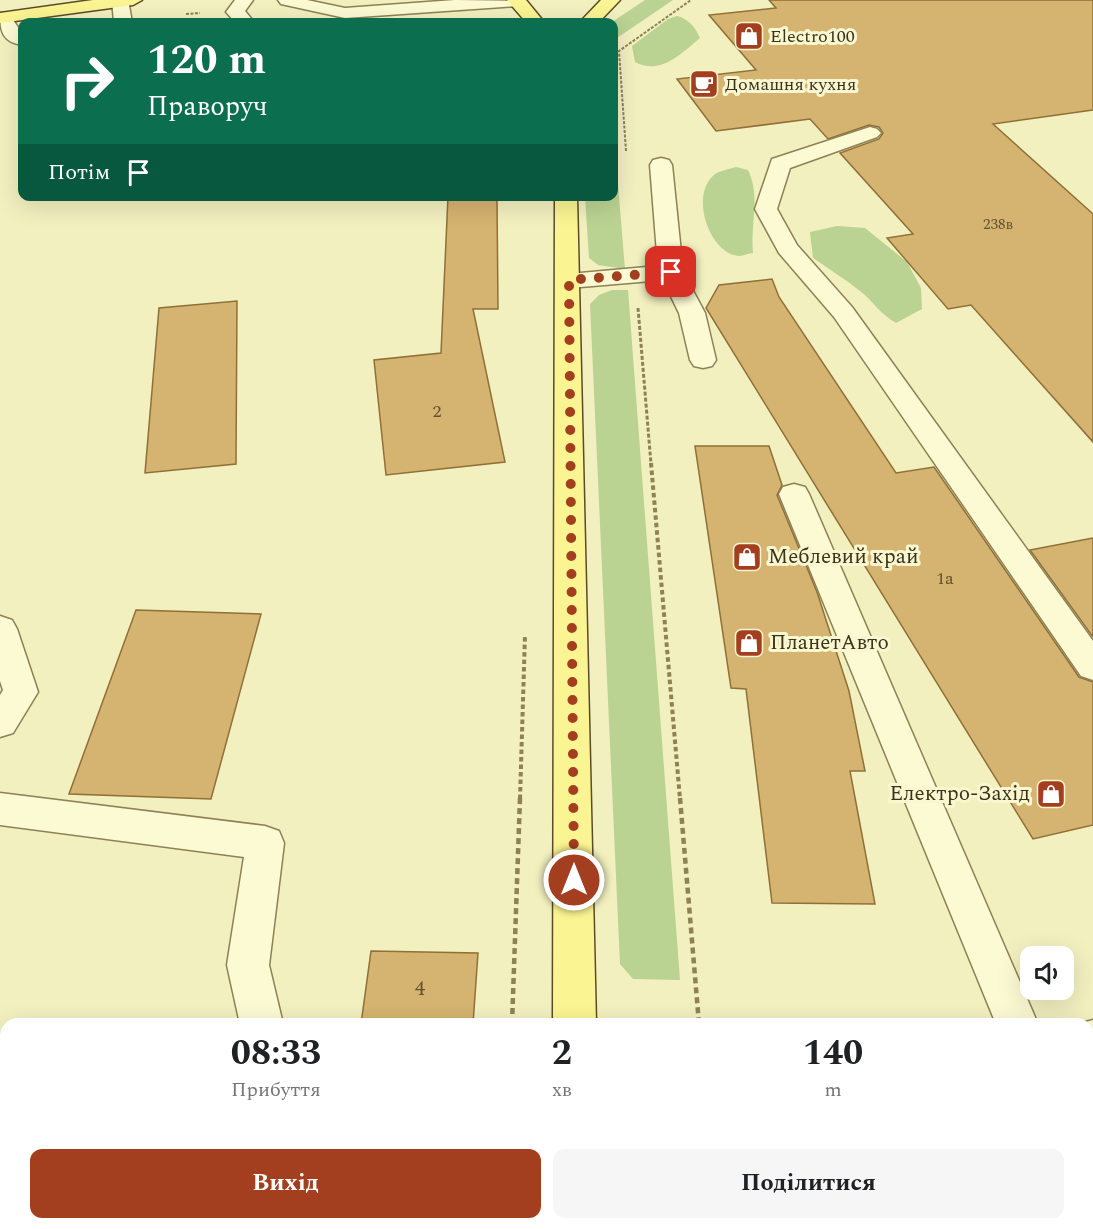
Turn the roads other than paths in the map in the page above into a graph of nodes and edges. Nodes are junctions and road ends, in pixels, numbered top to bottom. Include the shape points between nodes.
1 (244, 0) edge
2 (287, 0) edge
3 (516, 0) edge
4 (611, 0) edge
5 (126, 1) edge
6 (2, 18) edge
7 (124, 18) edge
8 (241, 18) edge
9 (532, 18) edge
10 (593, 18) edge
11 (18, 38) edge
12 (870, 133) dead end
13 (661, 165) dead end
14 (566, 201) edge
15 (671, 272) junction
16 (569, 280) junction
17 (703, 360) dead end
18 (794, 494) dead end
19 (0, 629) edge
20 (1093, 667) edge
21 (0, 723) edge
22 (0, 809) edge
23 (261, 1018) edge
24 (575, 1018) edge
25 (1014, 1018) edge

1 - 8 lane via 235,12
2 - 3 lane via 345,13
3 - 9 main road
4 - 10 main road
5 - 6 main road
5 - 7 lane
6 - 11 lane via 11,34
12 - 20 lane via 780,164 766,209 787,248 843,312
13 - 15 lane
14 - 16 main road
15 - 16 lane
15 - 17 lane via 692,313
16 - 24 main road
18 - 25 lane
19 - 21 lane via 21,692
22 - 23 lane via 266,843 249,965

